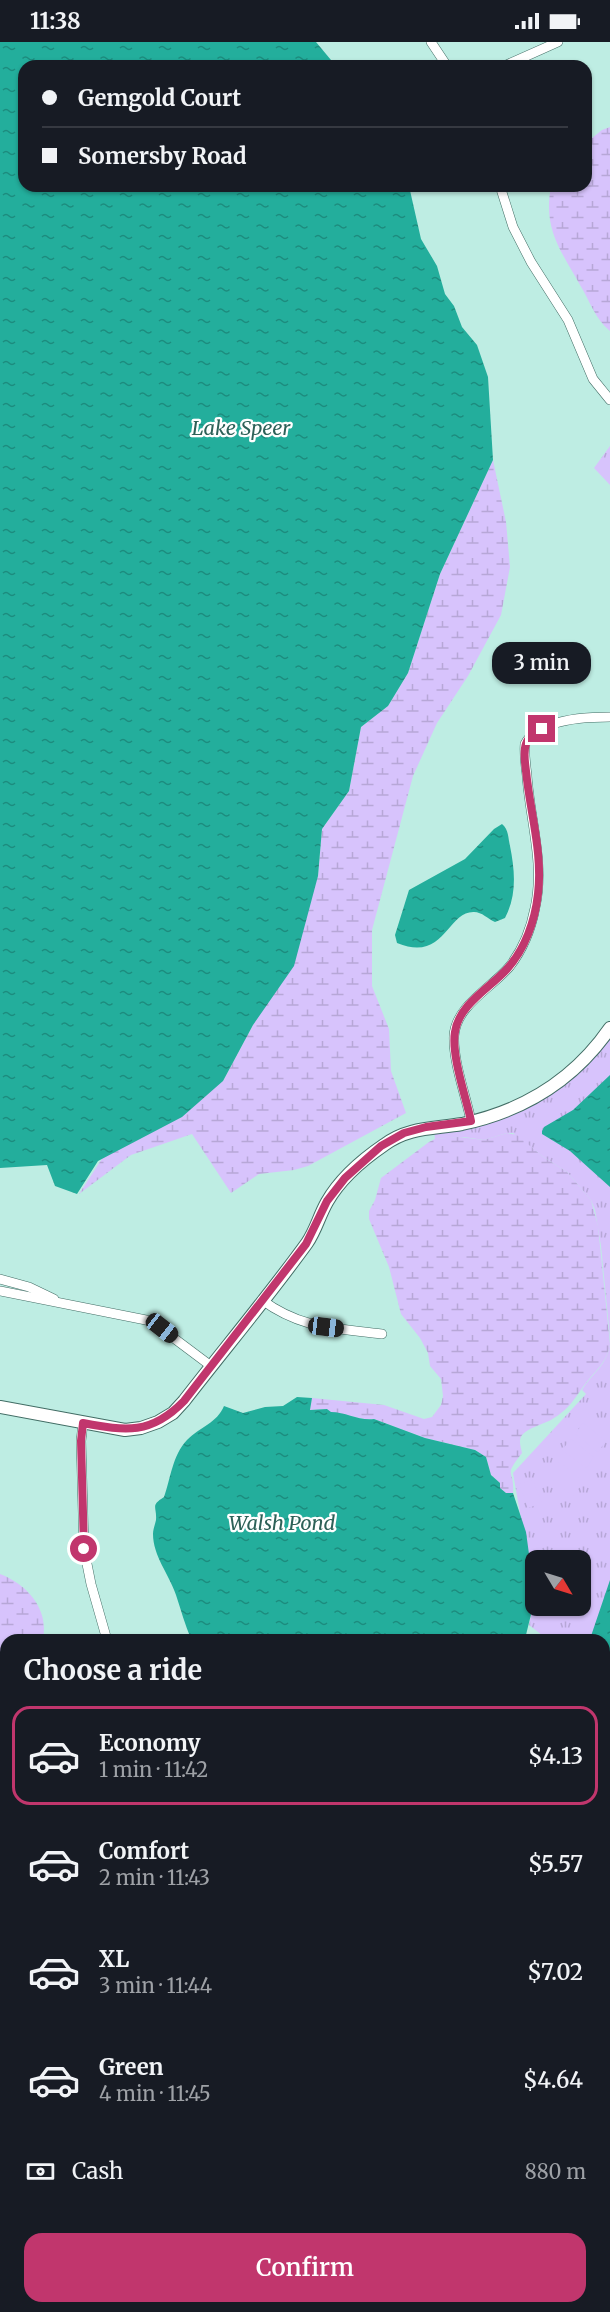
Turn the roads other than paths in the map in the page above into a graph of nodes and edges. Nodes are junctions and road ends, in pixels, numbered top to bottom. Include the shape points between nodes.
1 (431, 42) edge
2 (558, 42) edge
3 (443, 60) edge
4 (518, 60) edge
5 (502, 192) edge
6 (610, 400) edge
7 (610, 717) edge
8 (610, 1028) edge
9 (471, 1121) junction
10 (0, 1279) edge
11 (0, 1291) edge
12 (262, 1300) junction
13 (58, 1301) junction
14 (382, 1334) dead end
15 (211, 1366) junction
16 (0, 1407) edge
17 (83, 1423) junction
18 (106, 1634) edge

1 - 3 street
2 - 4 street
5 - 6 street via 527,254 568,320 593,379
7 - 9 street via 560,723 535,734 525,744 538,860 538,897 520,951 466,1009 455,1029 456,1053
8 - 9 street via 581,1063 549,1089 502,1113
9 - 12 street via 411,1131 375,1152 336,1188 310,1239
10 - 13 street
11 - 13 street
12 - 14 street via 298,1321
12 - 15 street
13 - 15 street via 151,1321
15 - 17 street via 173,1413 158,1422 125,1430
16 - 17 street
17 - 18 street via 84,1549

